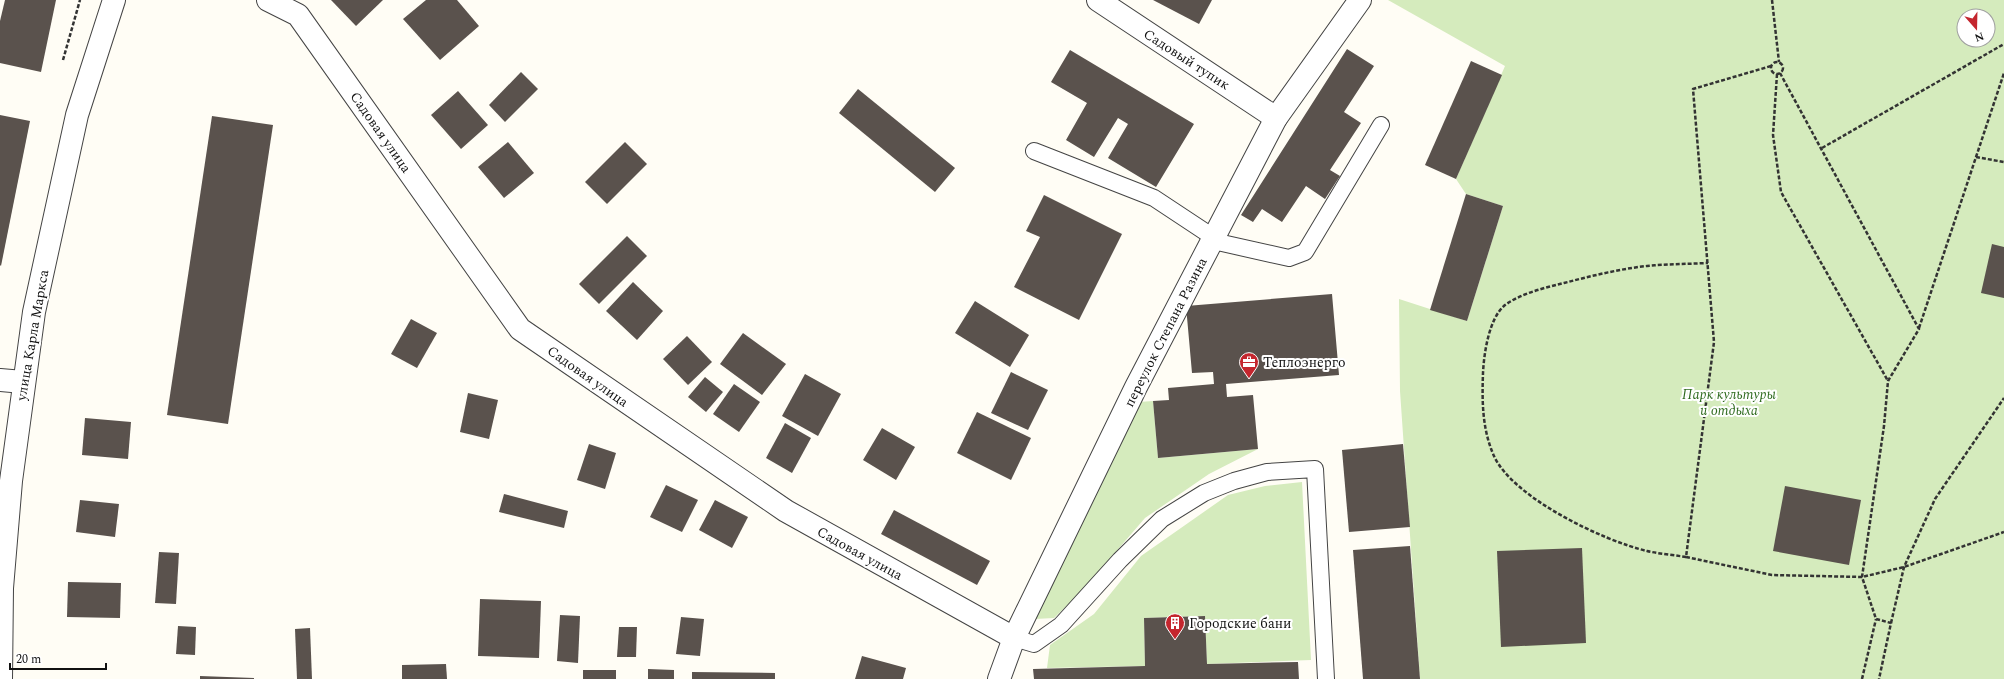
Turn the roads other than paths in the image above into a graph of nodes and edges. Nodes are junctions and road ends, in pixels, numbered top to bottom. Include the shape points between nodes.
1 (114, 0) edge
2 (268, 0) edge
3 (1098, 0) edge
4 (1360, 0) edge
5 (1276, 118) junction
6 (1381, 125) dead end
7 (1034, 151) dead end
8 (1214, 239) junction
9 (0, 380) edge
10 (23, 382) junction
11 (1014, 638) junction
12 (1, 679) edge
13 (999, 679) edge
14 (1326, 679) edge

1 - 10 street, улица Карла Маркса via 77,115 34,312
2 - 11 street, Садовая улица via 298,15 520,329 786,511
3 - 5 street, Садовый тупик
4 - 5 street, переулок Степана Разина
5 - 8 street, переулок Степана Разина
6 - 8 lane via 1305,252 1289,258
7 - 8 lane via 1154,198
8 - 11 street, переулок Степана Разина via 1136,387
9 - 10 street
10 - 12 street, улица Карла Маркса via 2,588
11 - 13 street, переулок Степана Разина
11 - 14 lane via 1034,644 1061,625 1120,560 1162,519 1204,493 1267,472 1315,469

